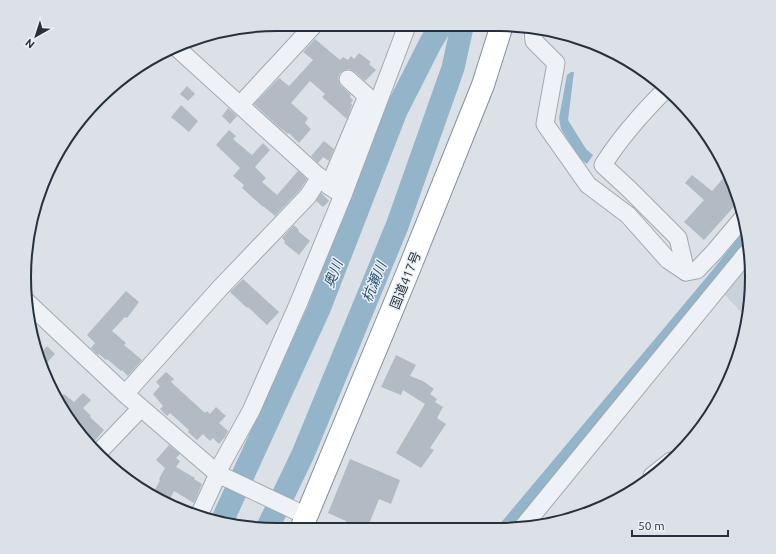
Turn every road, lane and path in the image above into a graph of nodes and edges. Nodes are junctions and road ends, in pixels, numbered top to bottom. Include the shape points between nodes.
1 (308, 31) edge
2 (405, 31) edge
3 (500, 31) edge
4 (533, 33) edge
5 (180, 51) edge
6 (348, 79) dead end
7 (662, 93) edge
8 (240, 105) junction
9 (331, 186) junction
10 (739, 223) edge
11 (744, 257) edge
12 (686, 272) junction
13 (33, 307) edge
14 (126, 394) junction
15 (141, 408) junction
16 (101, 449) edge
17 (225, 477) junction
18 (201, 511) edge
19 (302, 519) edge
20 (528, 521) edge

1 - 8 street
2 - 9 street
3 - 19 highway, 国道417号 via 483,85 408,274
4 - 12 street via 534,41 556,63 545,124 588,185 628,215 668,260
5 - 8 street
6 - 9 street via 368,96
7 - 12 street via 614,147 603,165 678,238
8 - 9 street
9 - 14 street via 308,196 220,288
9 - 17 street via 299,302 251,411 221,465
10 - 12 street via 697,270
11 - 20 street
13 - 14 street
14 - 15 street
15 - 16 street
15 - 17 street
17 - 18 street
17 - 19 street

